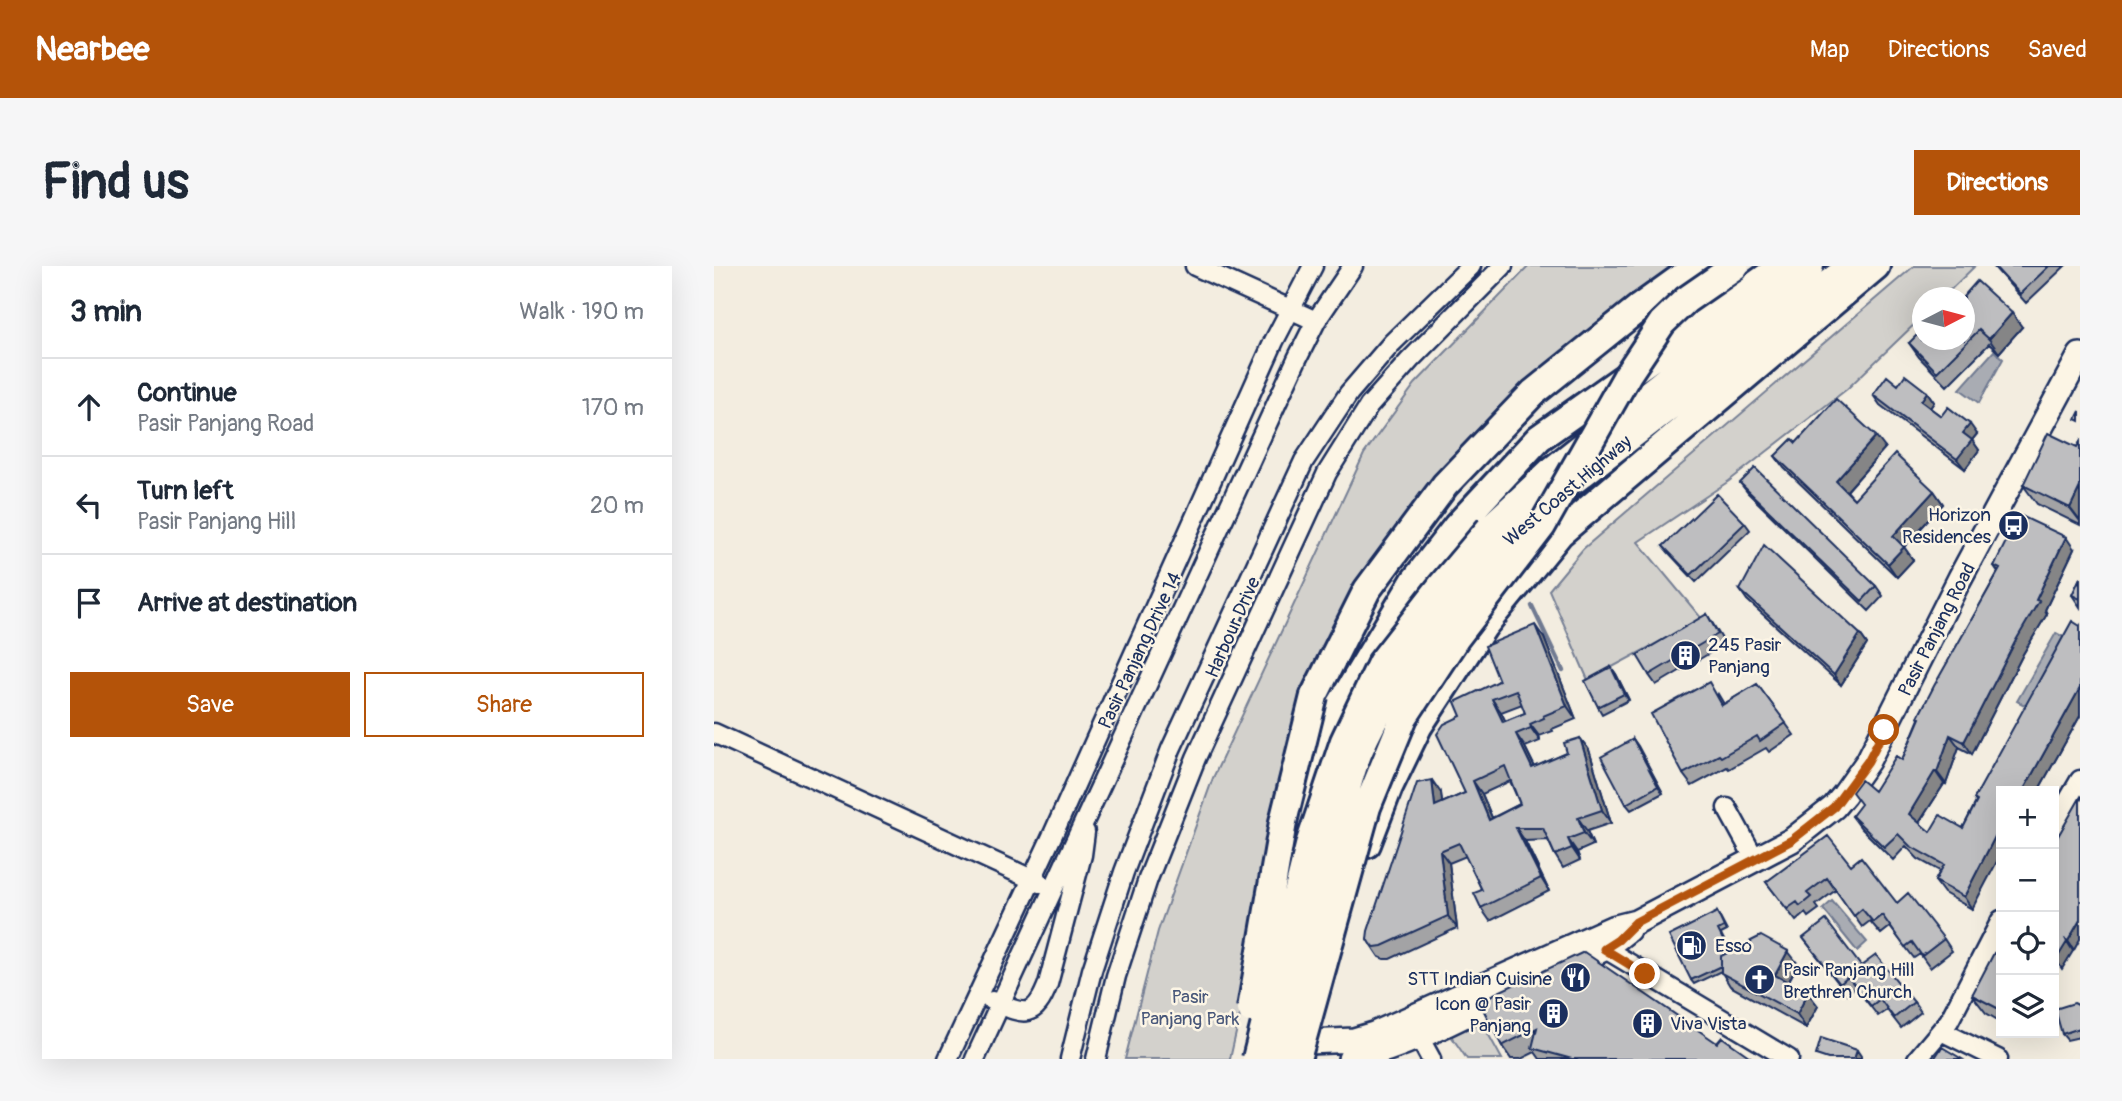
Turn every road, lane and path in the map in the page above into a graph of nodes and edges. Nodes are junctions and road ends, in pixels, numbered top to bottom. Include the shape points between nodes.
1 (1195, 266) edge
2 (1312, 266) edge
3 (1353, 266) edge
4 (1471, 266) edge
5 (1503, 266) edge
6 (1697, 266) edge
7 (1735, 266) edge
8 (1782, 266) edge
9 (1810, 266) edge
10 (1852, 266) edge
11 (1876, 266) edge
12 (1290, 309) junction
13 (1316, 321) junction
14 (2080, 355) edge
15 (1621, 430) junction
16 (714, 733) edge
17 (2080, 780) edge
18 (1727, 807) dead end
19 (1087, 815) junction
20 (2059, 816) edge
21 (1756, 861) junction
22 (1032, 879) junction
23 (1053, 889) junction
24 (1996, 930) edge
25 (1596, 944) junction
26 (978, 995) junction
27 (1000, 1004) junction
28 (1413, 1027) junction
29 (1941, 1031) junction
30 (1263, 1042) edge
31 (1302, 1054) edge
32 (1358, 1058) edge
33 (948, 1059) edge
34 (975, 1059) edge
35 (1070, 1059) edge
36 (1096, 1059) edge
37 (1246, 1059) edge
38 (1431, 1059) edge
39 (1788, 1059) edge
40 (1917, 1059) edge
41 (1998, 1059) edge

1 - 12 street
2 - 12 street, Pasir Panjang Drive 14
3 - 13 street, Pasir Panjang Drive 14
4 - 35 street, Harbour Drive via 1349,393 1304,461 1171,749 1104,933
5 - 36 street, Harbour Drive via 1369,406 1327,472 1191,770 1148,879 1116,976
6 - 37 highway, bridge via 1533,393 1445,485 1367,590 1314,696 1283,822
7 - 31 highway, bridge via 1662,323 1542,526 1456,638 1404,717 1367,807
8 - 30 highway via 1539,438 1457,526 1415,580 1326,729 1296,814
9 - 15 highway, West Coast Highway
10 - 15 highway, West Coast Highway
11 - 31 highway via 1560,533 1484,626 1418,727 1389,787 1365,849
12 - 13 street
12 - 22 street, Pasir Panjang Drive 14
13 - 19 street, Pasir Panjang Drive 14
14 - 21 main road, Pasir Panjang Road via 1868,761 1834,807
15 - 30 highway, West Coast Highway, bridge via 1502,543 1399,676 1360,750 1297,968
16 - 22 street
17 - 20 street
18 - 21 street
19 - 23 street, Pasir Panjang Drive 14
19 - 27 street via 1082,855 1040,1003 1031,1011 1018,1012
21 - 25 main road, Pasir Panjang Road via 1636,922 1618,940
22 - 23 street
22 - 26 street, Pasir Panjang Drive 14
23 - 27 street, Pasir Panjang Drive 14
24 - 29 street
25 - 28 main road, Pasir Panjang Road
25 - 39 street
26 - 27 street
26 - 33 street, Pasir Panjang Drive 14
27 - 34 street, Pasir Panjang Drive 14
28 - 31 main road, Pasir Panjang Road
28 - 32 main road, Pasir Panjang Road
28 - 38 street
29 - 40 street
29 - 41 street
30 - 31 main road, Pasir Panjang Road
30 - 37 main road

